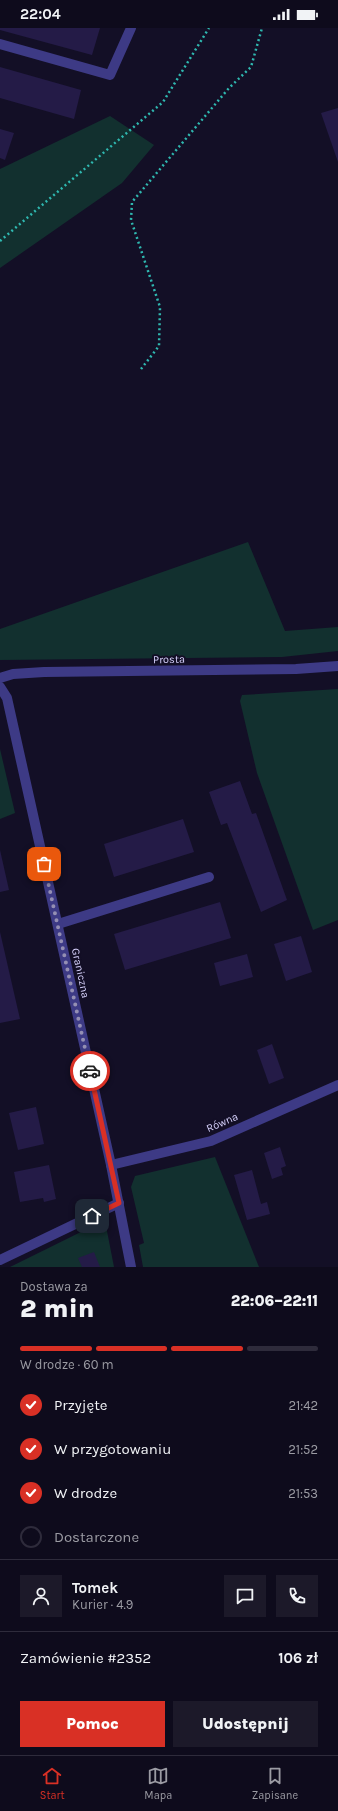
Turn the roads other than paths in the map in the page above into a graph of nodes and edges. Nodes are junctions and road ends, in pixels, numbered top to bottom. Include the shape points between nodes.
1 (131, 28) edge
2 (0, 44) edge
3 (338, 666) edge
4 (0, 678) edge
5 (0, 687) edge
6 (209, 876) dead end
7 (58, 924) junction
8 (338, 1085) edge
9 (111, 1165) junction
10 (119, 1203) junction
11 (0, 1260) edge
12 (131, 1267) edge

1 - 2 street via 110,75
3 - 4 street, Prosta via 44,672 13,674
5 - 7 street, Graniczna via 7,698
6 - 7 street
7 - 9 street, Graniczna
8 - 9 street, Równa via 211,1141
9 - 10 street, Graniczna
10 - 11 street
10 - 12 street, Graniczna

